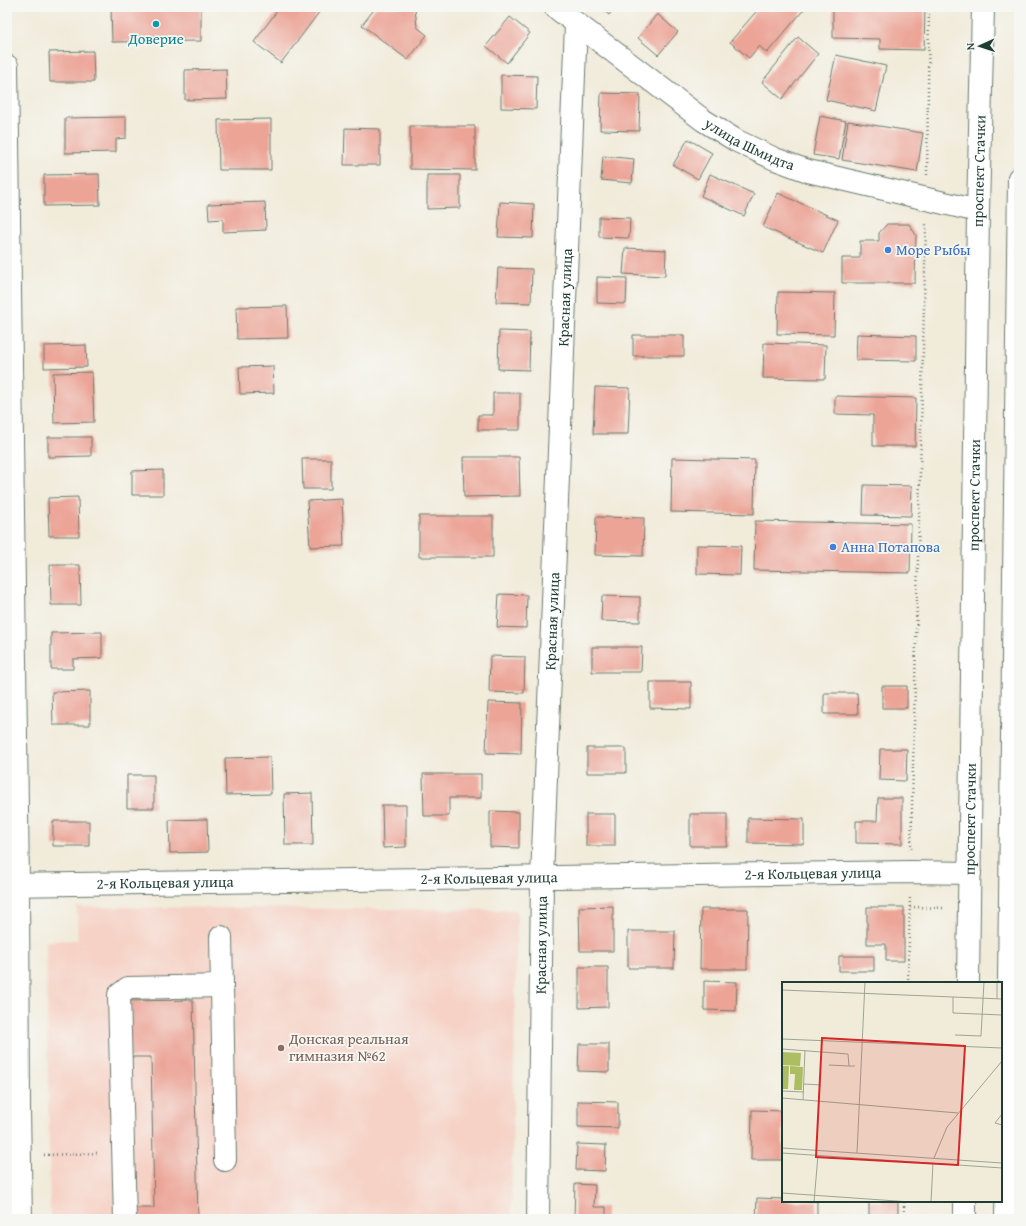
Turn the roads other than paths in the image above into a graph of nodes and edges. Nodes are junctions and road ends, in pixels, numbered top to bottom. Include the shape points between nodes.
1 (555, 7) edge
2 (983, 7) edge
3 (576, 24) junction
4 (7, 66) edge
5 (1019, 178) edge
6 (978, 211) junction
7 (1019, 218) edge
8 (970, 873) junction
9 (542, 878) junction
10 (13, 885) edge
11 (221, 937) dead end
12 (968, 982) edge
13 (222, 986) junction
14 (225, 1160) dead end
15 (965, 1202) edge
16 (1010, 1216) edge
17 (21, 1219) edge
18 (125, 1219) edge
19 (538, 1219) edge
20 (965, 1219) edge

1 - 3 street, улица Шмидта
2 - 6 street, проспект Стачки
3 - 6 street, улица Шмидта via 703,120 774,159 808,171
3 - 9 street, Красная улица
4 - 10 street
5 - 7 street
6 - 8 street, проспект Стачки
7 - 16 street
8 - 9 street, 2-я Кольцевая улица
8 - 12 street, проспект Стачки
9 - 10 street, 2-я Кольцевая улица
9 - 19 street, Красная улица
10 - 17 street
11 - 13 street
13 - 14 street
13 - 18 street via 128,988 119,995
15 - 20 street

